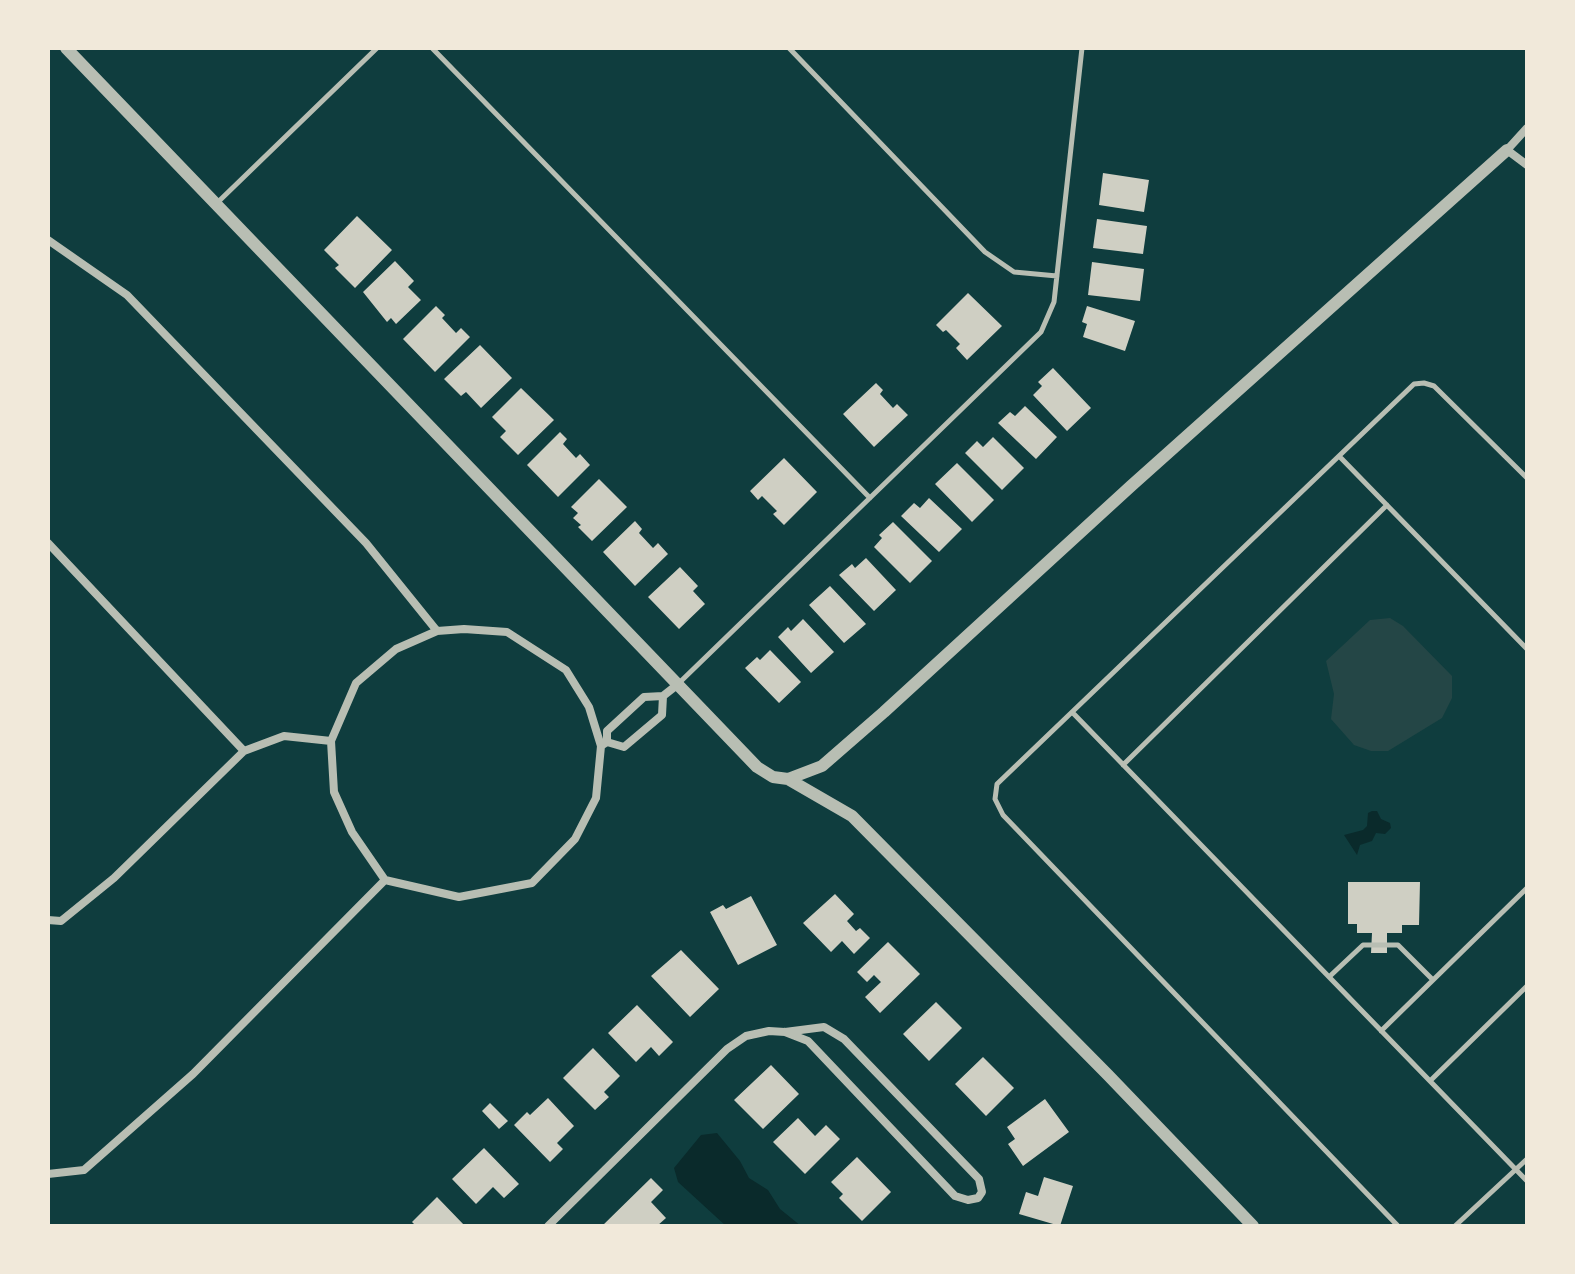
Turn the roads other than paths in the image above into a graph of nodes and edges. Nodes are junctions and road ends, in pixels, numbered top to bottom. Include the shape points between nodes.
1 (66, 48) edge
2 (377, 48) edge
3 (432, 48) edge
4 (789, 48) edge
5 (1082, 48) edge
6 (1527, 128) edge
7 (1507, 150) junction
8 (1527, 165) edge
9 (216, 204) junction
10 (48, 240) edge
11 (1057, 276) junction
12 (1339, 456) junction
13 (1527, 478) edge
14 (870, 498) junction
15 (1387, 505) junction
16 (48, 543) edge
17 (437, 631) junction
18 (1527, 649) edge
19 (677, 685) junction
20 (663, 696) junction
21 (1072, 712) junction
22 (331, 741) junction
23 (604, 744) junction
24 (244, 751) junction
25 (1123, 765) junction
26 (788, 779) junction
27 (385, 880) junction
28 (1527, 888) edge
29 (48, 920) edge
30 (1329, 977) junction
31 (1433, 980) junction
32 (1527, 986) edge
33 (1381, 1031) junction
34 (785, 1032) junction
35 (1430, 1081) junction
36 (1527, 1159) edge
37 (1516, 1169) junction
38 (48, 1174) edge
39 (1527, 1181) edge
40 (548, 1226) edge
41 (1253, 1226) edge
42 (1398, 1226) edge
43 (1455, 1226) edge

1 - 9 street
2 - 9 lane
3 - 14 lane
4 - 11 lane via 985,252 1014,272
5 - 11 lane
6 - 7 street
7 - 8 street
7 - 26 street via 822,766
9 - 19 street
10 - 17 street via 127,295 366,543
11 - 14 lane via 1054,302 1041,332
12 - 13 lane via 1414,384 1424,383 1452,402
12 - 15 lane
12 - 21 lane
14 - 19 lane
15 - 18 lane
15 - 25 lane
16 - 24 street
17 - 22 street via 396,649 356,683
17 - 23 street via 507,632 566,670
19 - 20 street
19 - 26 street via 757,767
20 - 23 street via 644,697 607,731
20 - 23 street via 662,715 624,747
21 - 25 lane
21 - 42 lane via 997,784 995,799 1003,815
22 - 24 street via 284,736
22 - 27 street via 334,792 352,832
23 - 27 street via 589,812 575,839 532,883 459,897
24 - 29 street via 114,878 61,921
25 - 30 lane
26 - 41 street via 852,816
27 - 38 street via 193,1074 84,1170
28 - 31 lane
30 - 31 lane via 1363,945 1398,945
30 - 33 lane
31 - 33 lane
32 - 35 lane
33 - 35 lane
34 - 34 street via 808,1041 955,1196 978,1198 979,1179 844,1039 824,1027
34 - 40 street via 746,1036 727,1049
35 - 37 lane
36 - 37 lane
37 - 39 lane
37 - 43 lane

